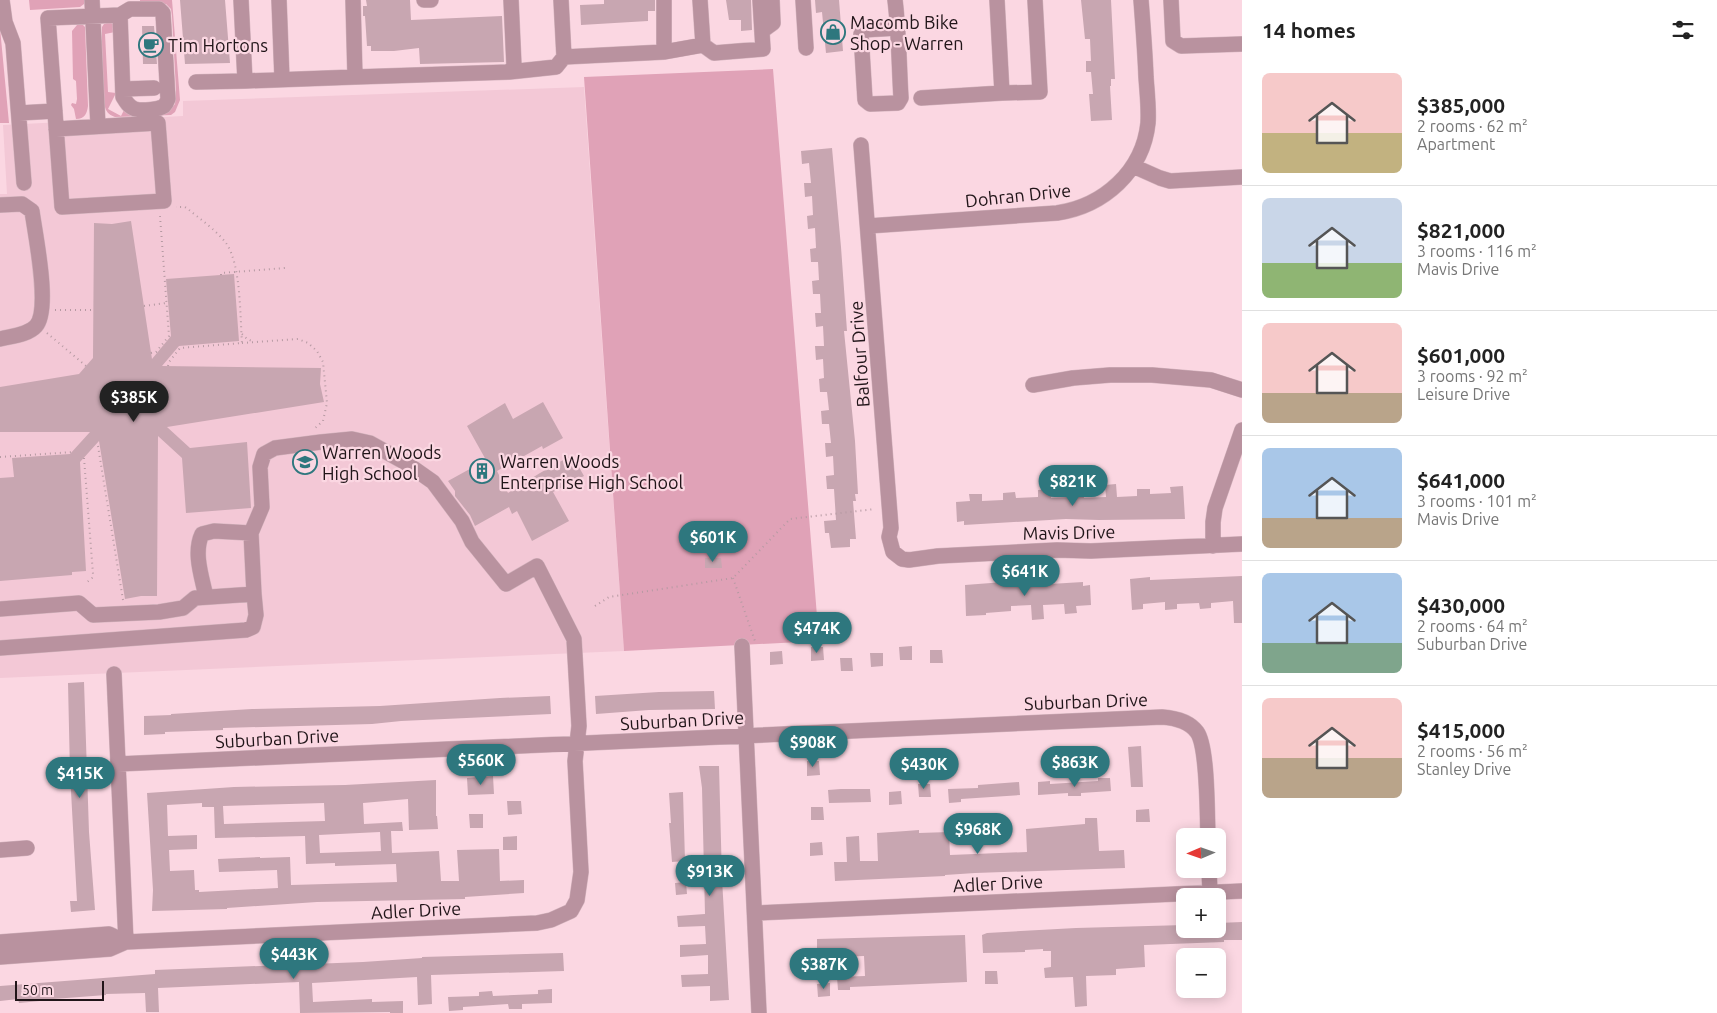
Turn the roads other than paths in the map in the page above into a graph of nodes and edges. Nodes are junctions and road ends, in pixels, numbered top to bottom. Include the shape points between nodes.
1 (2, 0) edge
2 (92, 0) edge
3 (241, 0) edge
4 (278, 0) edge
5 (353, 0) edge
6 (424, 0) edge
7 (431, 0) edge
8 (511, 0) edge
9 (562, 0) edge
10 (664, 0) edge
11 (700, 0) edge
12 (760, 0) edge
13 (772, 0) edge
14 (803, 0) edge
15 (895, 0) edge
16 (997, 0) edge
17 (1034, 0) edge
18 (1141, 0) edge
19 (1171, 0) edge
20 (120, 15) junction
21 (92, 16) junction
22 (898, 28) junction
23 (762, 31) junction
24 (1242, 44) edge
25 (703, 45) junction
26 (806, 48) dead end
27 (664, 52) junction
28 (564, 57) junction
29 (508, 72) junction
30 (355, 77) junction
31 (282, 79) junction
32 (245, 81) junction
33 (196, 82) dead end
34 (154, 88) dead end
35 (123, 89) junction
36 (1002, 93) junction
37 (921, 98) dead end
38 (55, 111) junction
39 (19, 113) junction
40 (98, 126) junction
41 (56, 129) junction
42 (862, 146) dead end
43 (1133, 166) junction
44 (1242, 177) edge
45 (24, 183) dead end
46 (0, 205) edge
47 (868, 226) junction
48 (0, 339) edge
49 (1033, 385) dead end
50 (1242, 390) edge
51 (1242, 430) edge
52 (251, 533) junction
53 (1242, 544) edge
54 (1213, 546) junction
55 (897, 556) joint
56 (254, 594) junction
57 (206, 597) junction
58 (0, 609) edge
59 (93, 615) junction
60 (95, 641) junction
61 (749, 645) road end
62 (0, 648) edge
63 (114, 674) dead end
64 (747, 735) junction
65 (577, 743) junction
66 (118, 764) junction
67 (1208, 828) edge
68 (27, 848) dead end
69 (0, 850) edge
70 (1242, 891) edge
71 (1226, 892) edge
72 (1176, 894) edge
73 (755, 913) junction
74 (0, 942) edge
75 (126, 942) junction
76 (0, 957) edge
77 (759, 1013) edge

1 - 39 street via 5,22 13,42
2 - 21 street
3 - 32 street
4 - 31 street
5 - 30 street
6 - 7 street
8 - 29 street via 514,66
9 - 28 street
10 - 27 street
11 - 25 street
12 - 23 street
13 - 23 street via 773,23
14 - 26 street
15 - 22 street
16 - 36 street
17 - 36 street via 1040,92
18 - 43 street, Dohran Drive via 1148,122
19 - 24 street via 1173,41 1181,46
20 - 21 street
20 - 35 street
20 - 35 street via 130,9 159,9 163,13 168,99 160,108 136,110 126,104
21 - 38 street via 48,18
21 - 40 street
22 - 22 street via 863,30 861,34 865,100 870,104 898,103 901,98
23 - 25 street via 764,49 714,53
25 - 27 street
27 - 28 street
28 - 29 street via 556,67
29 - 30 street
30 - 31 street
31 - 32 street
32 - 33 street
34 - 35 street
36 - 37 street
38 - 39 street
38 - 41 street
39 - 45 street
40 - 41 street
40 - 41 street via 158,123 164,201 62,207
42 - 47 street, Balfour Drive
43 - 44 street via 1170,181
43 - 47 street, Dohran Drive via 1108,193 1068,211
46 - 48 street via 22,204 32,211 41,267 42,308 37,325 27,333
47 - 55 street, Balfour Drive via 891,528 889,537
49 - 50 street via 1073,378 1152,375 1211,380
51 - 54 street via 1215,508
52 - 56 street
52 - 57 street via 214,530 202,534 198,541 198,564
52 - 65 street, Adler Drive via 262,507 260,468 264,454 275,448 352,440 370,442 406,463 433,482 462,521 472,542 506,584 537,566 574,638
53 - 54 street, Mavis Drive
54 - 55 street, Mavis Drive via 1048,550 909,560
56 - 57 street
56 - 60 street via 256,615 253,628
57 - 59 street via 195,598 184,608 160,612
58 - 59 street via 79,603
59 - 60 street
60 - 62 street
61 - 64 street
63 - 66 street
64 - 65 street, Suburban Drive
64 - 67 street, Suburban Drive via 1162,716 1176,718 1192,727 1202,742
64 - 73 street
65 - 66 street, Suburban Drive
65 - 75 street, Adler Drive via 580,886 571,911 561,916 537,923
66 - 75 street
68 - 69 street
70 - 71 street, Adler Drive
72 - 73 street, Adler Drive
73 - 77 street
74 - 75 street via 109,934
75 - 76 street, Adler Drive via 110,949

